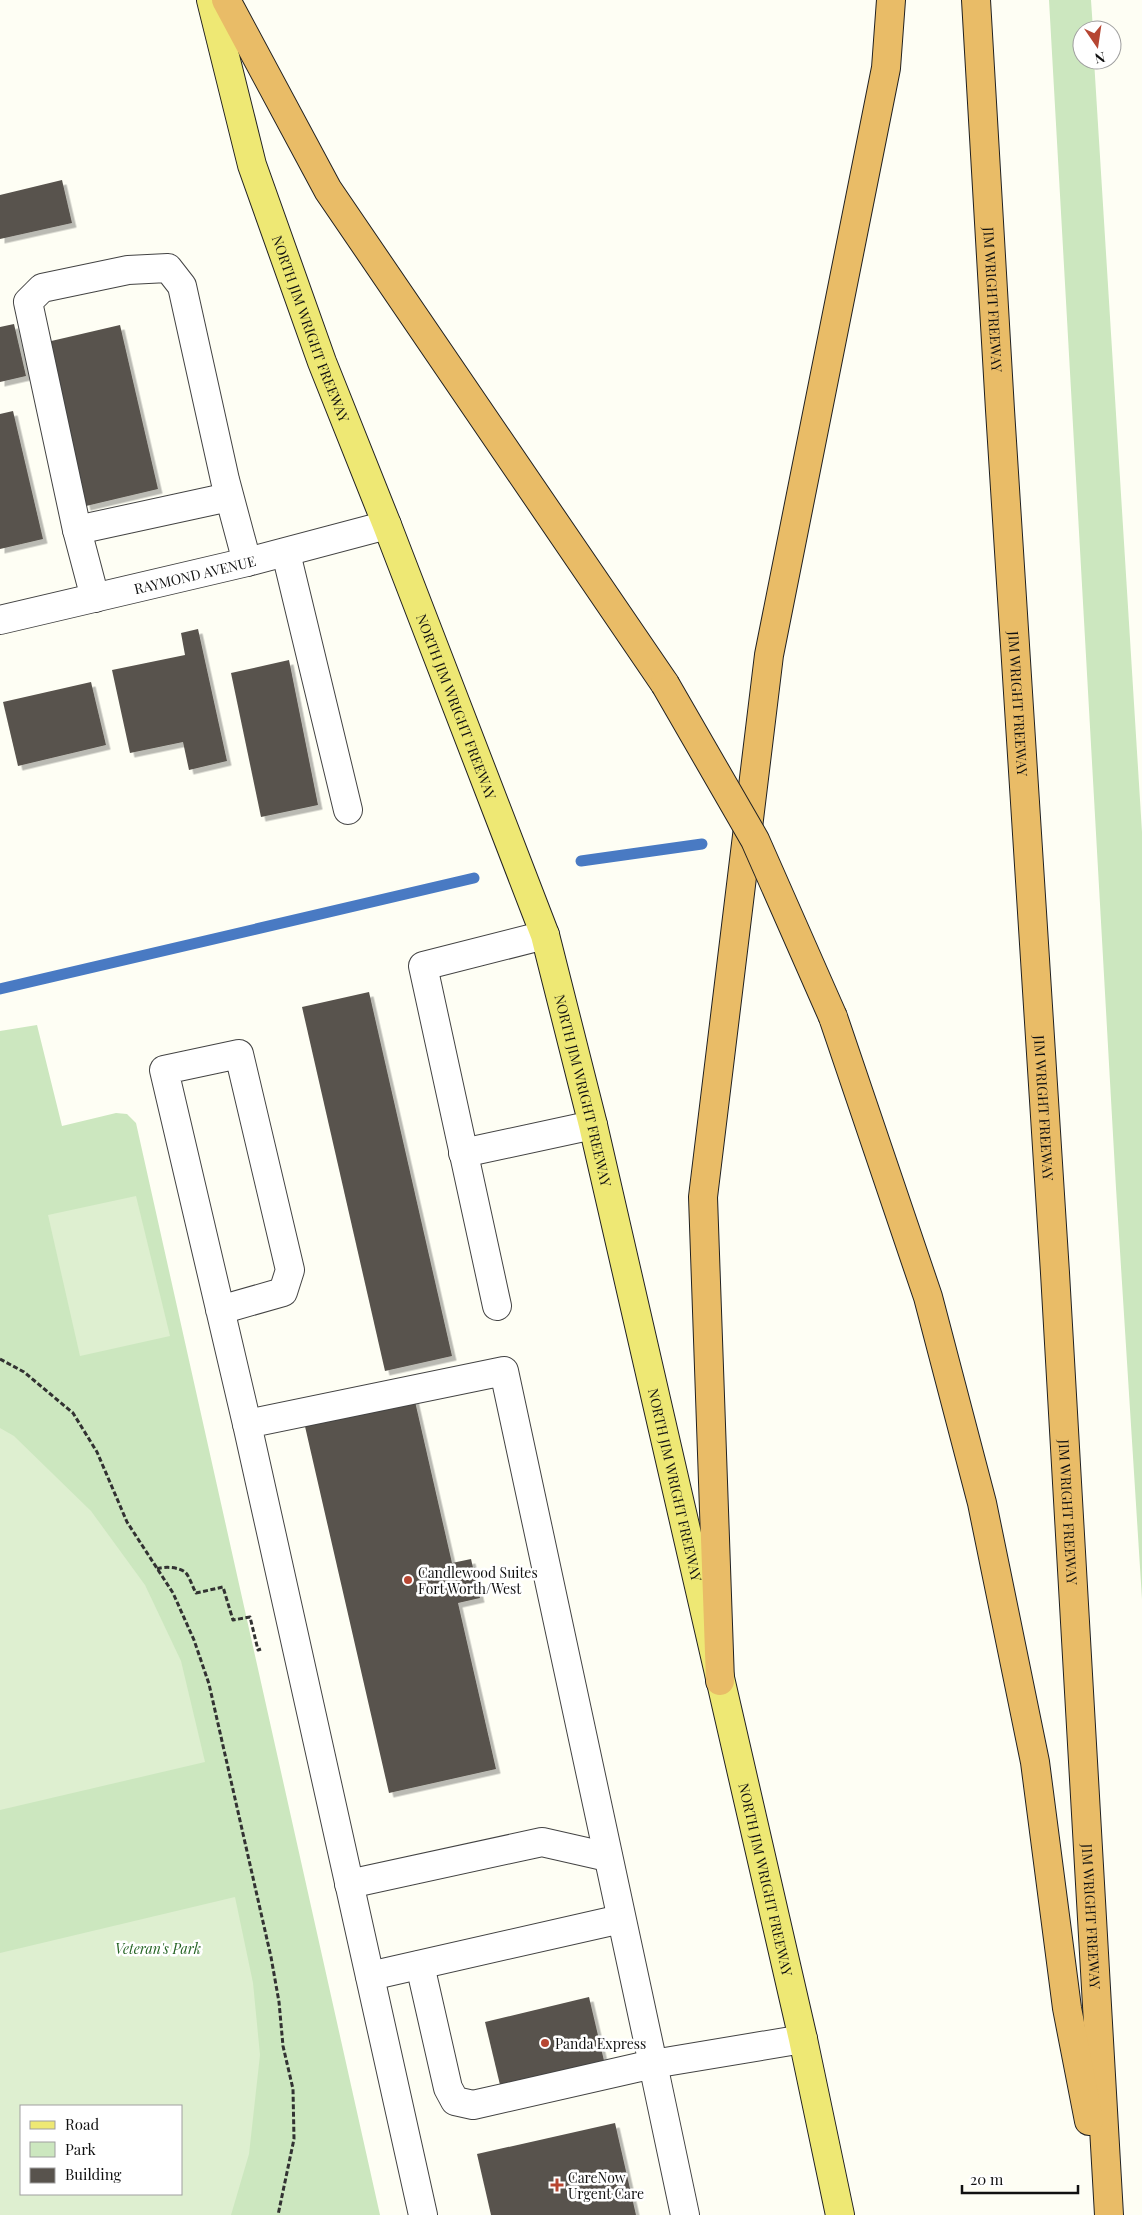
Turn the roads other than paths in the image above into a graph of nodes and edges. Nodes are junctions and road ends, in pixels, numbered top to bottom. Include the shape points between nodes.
1 (211, 0) edge
2 (226, 0) edge
3 (891, 0) edge
4 (976, 0) edge
5 (229, 497) junction
6 (387, 525) junction
7 (77, 530) junction
8 (286, 553) junction
9 (247, 562) junction
10 (95, 598) junction
11 (0, 620) edge
12 (348, 810) dead end
13 (545, 935) junction
14 (593, 1126) junction
15 (464, 1153) junction
16 (497, 1306) dead end
17 (220, 1310) junction
18 (247, 1424) junction
19 (720, 1681) junction
20 (608, 1857) junction
21 (349, 1884) junction
22 (622, 1919) junction
23 (420, 1965) junction
24 (370, 1976) junction
25 (803, 2039) junction
26 (653, 2064) junction
27 (423, 2215) edge
28 (685, 2215) edge
29 (840, 2215) edge
30 (1108, 2215) edge

1 - 6 main road, NORTH JIM WRIGHT FREEWAY via 252,165 322,362
2 - 30 highway, bridge via 328,190 666,684 755,840 834,1017 928,1298 982,1503 1035,1762 1067,2008
3 - 19 highway via 886,68 769,655 703,1197
4 - 30 highway, JIM WRIGHT FREEWAY via 1056,1283
5 - 7 street
5 - 7 street via 182,286 168,268 128,270 42,288 28,302
5 - 9 street
6 - 8 street, RAYMOND AVENUE
6 - 13 main road, NORTH JIM WRIGHT FREEWAY
7 - 10 street
8 - 9 street, RAYMOND AVENUE
8 - 12 street
9 - 10 street, RAYMOND AVENUE
10 - 11 street, RAYMOND AVENUE
13 - 14 main road, NORTH JIM WRIGHT FREEWAY
13 - 15 street via 423,966
14 - 15 street
14 - 19 main road, NORTH JIM WRIGHT FREEWAY
15 - 16 street
17 - 17 street via 164,1070 239,1054 290,1270 283,1292
17 - 18 street
18 - 20 street via 504,1371
18 - 21 street
19 - 25 main road, NORTH JIM WRIGHT FREEWAY
20 - 21 street via 542,1842
20 - 22 street
21 - 24 street
22 - 23 street
22 - 26 street
23 - 24 street
23 - 26 street via 446,2079 455,2101 472,2104
24 - 27 street
25 - 26 street
25 - 29 main road, NORTH JIM WRIGHT FREEWAY
26 - 28 street

